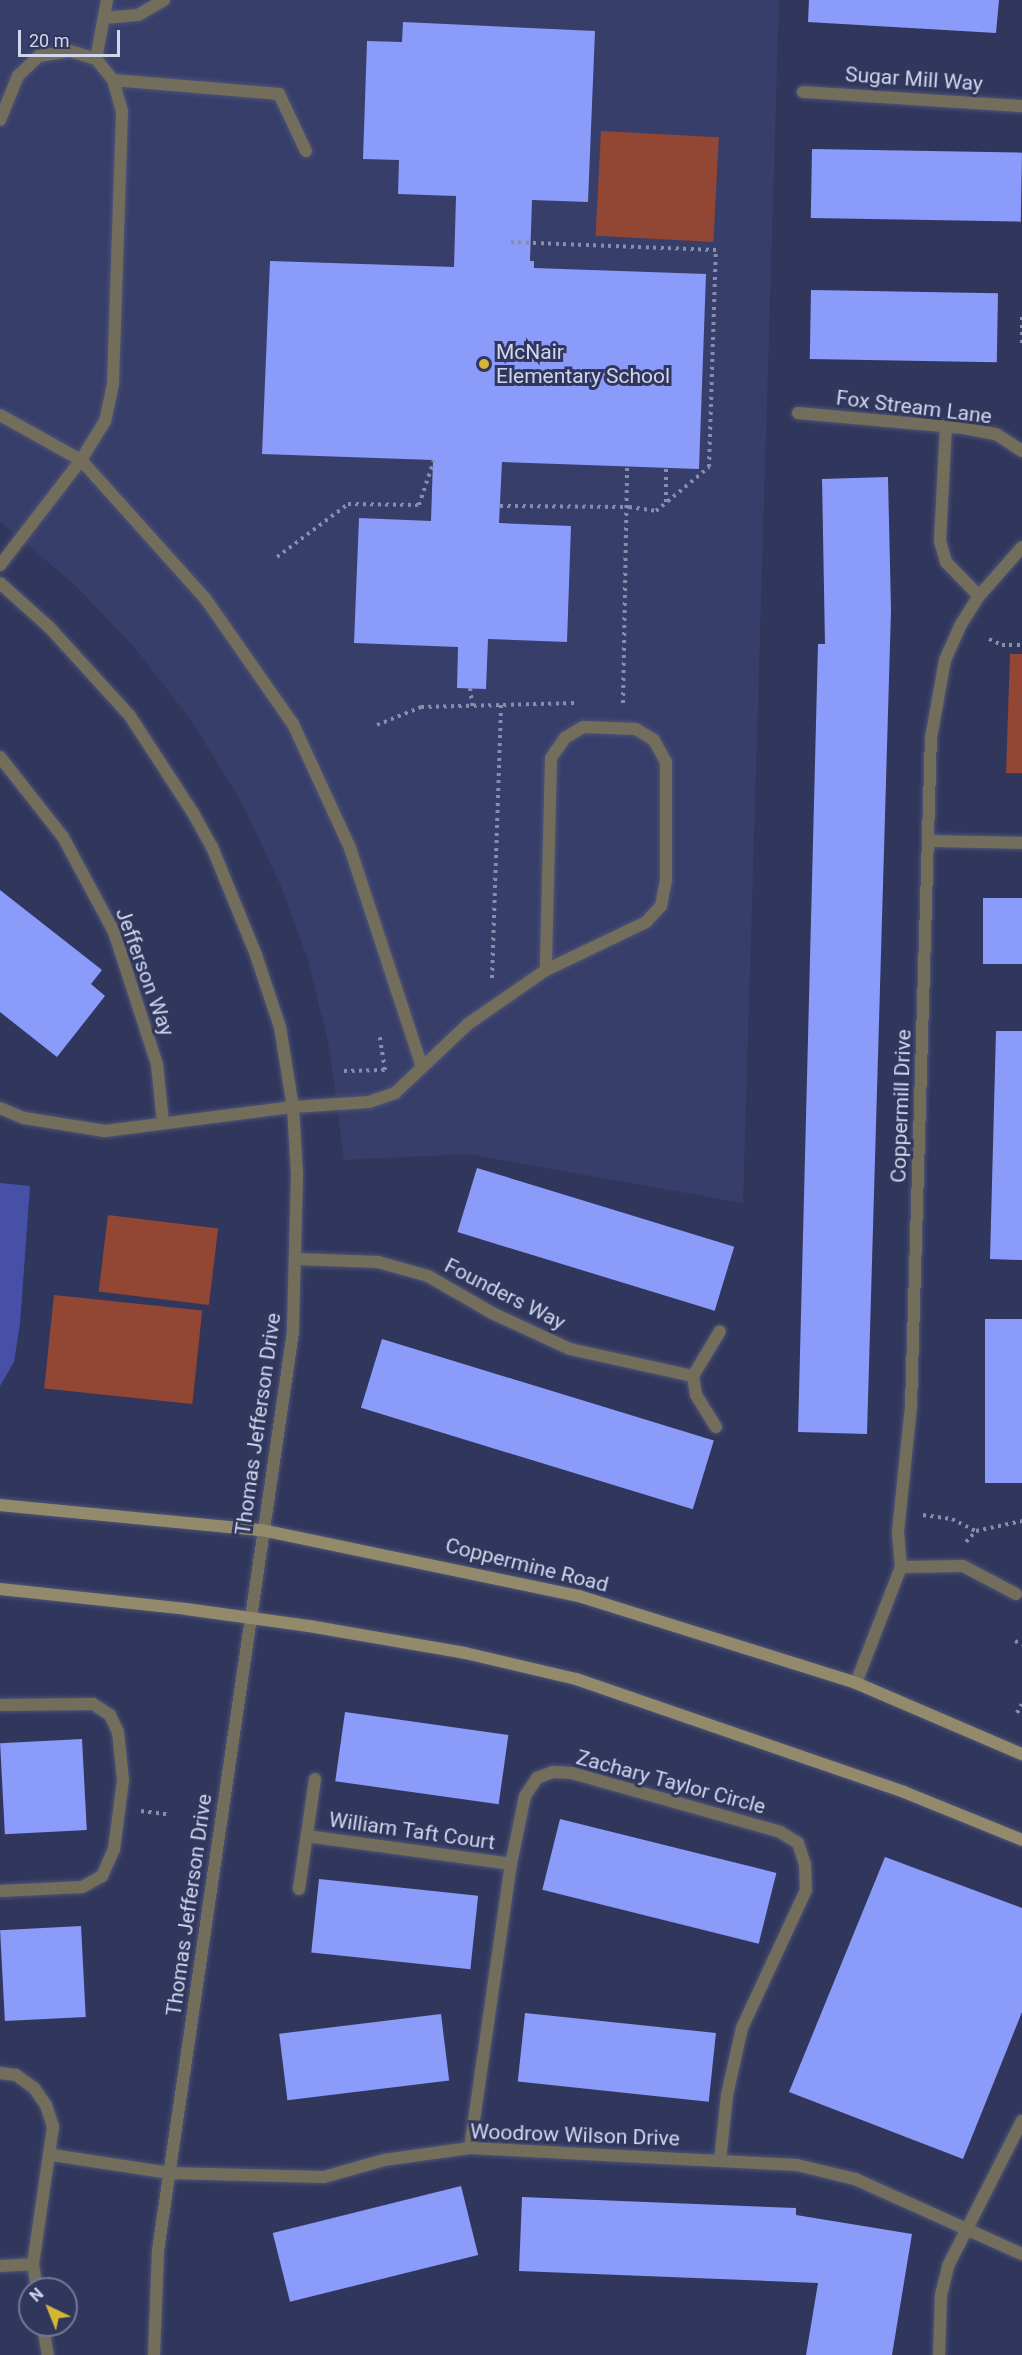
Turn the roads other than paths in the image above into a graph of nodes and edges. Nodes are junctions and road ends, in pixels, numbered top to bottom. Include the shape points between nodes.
1 (107, 0) edge
2 (164, 0) edge
3 (104, 18) junction
4 (96, 59) junction
5 (113, 80) junction
6 (803, 92) dead end
7 (1022, 106) edge
8 (0, 120) edge
9 (306, 151) dead end
10 (798, 413) dead end
11 (0, 416) edge
12 (946, 426) junction
13 (1022, 451) edge
14 (81, 460) junction
15 (1022, 547) edge
16 (0, 565) edge
17 (0, 583) edge
18 (979, 596) junction
19 (0, 757) edge
20 (929, 841) junction
21 (1022, 843) edge
22 (546, 970) junction
23 (422, 1067) junction
24 (293, 1107) junction
25 (0, 1108) edge
26 (163, 1123) junction
27 (297, 1259) junction
28 (720, 1331) dead end
29 (693, 1376) junction
30 (716, 1427) dead end
31 (0, 1505) edge
32 (262, 1530) junction
33 (901, 1567) junction
34 (0, 1589) edge
35 (1016, 1594) dead end
36 (251, 1620) junction
37 (856, 1683) junction
38 (0, 1705) edge
39 (1022, 1754) edge
40 (315, 1779) dead end
41 (307, 1836) junction
42 (1022, 1840) edge
43 (511, 1864) junction
44 (299, 1889) dead end
45 (0, 1891) edge
46 (0, 2073) edge
47 (1022, 2121) edge
48 (470, 2148) junction
49 (52, 2155) junction
50 (720, 2161) junction
51 (170, 2173) junction
52 (968, 2229) junction
53 (1022, 2254) edge
54 (33, 2264) junction
55 (0, 2266) edge
56 (35, 2277) edge
57 (45, 2337) edge
58 (48, 2355) edge
59 (154, 2355) edge
60 (939, 2355) edge

1 - 3 street
2 - 3 street via 138,15
3 - 4 street
4 - 5 street
4 - 8 street via 70,51 39,56 18,75
5 - 9 street via 279,94
5 - 14 street via 122,112 113,384 105,421
6 - 7 street, Sugar Mill Way
10 - 12 street, Fox Stream Lane
11 - 14 street
12 - 13 street, Fox Stream Lane via 996,434
12 - 18 street via 940,541 946,562
14 - 16 street
14 - 23 street via 205,598 293,724 350,848
15 - 18 street, Coppermill Drive
17 - 24 street, Thomas Jefferson Drive via 50,628 130,716 193,813 212,847 256,955 280,1027
18 - 20 street, Coppermill Drive via 945,660 931,738
19 - 26 street, Jefferson Way via 63,837 114,932 157,1064
20 - 21 street
20 - 33 street, Coppermill Drive via 911,1406 899,1513
22 - 22 street via 646,922 661,906 666,880 666,762 654,740 636,729 583,727 566,738 551,758
22 - 23 street via 468,1024
23 - 24 street via 395,1093 369,1102
24 - 26 street
24 - 27 street, Thomas Jefferson Drive
25 - 26 street via 24,1118 105,1131
27 - 29 street, Founders Way via 378,1262 428,1276 492,1313 570,1349
27 - 32 street, Thomas Jefferson Drive via 293,1332
28 - 29 street
29 - 30 street via 696,1395
31 - 32 street, Coppermine Road
32 - 36 street, Thomas Jefferson Drive
32 - 37 street, Coppermine Road via 579,1596
33 - 35 street via 963,1566
33 - 37 street, Coppermill Drive
34 - 36 street
36 - 42 street via 465,1653 576,1679 893,1788
36 - 51 street, Thomas Jefferson Drive
37 - 39 street, Coppermine Road
38 - 45 street via 83,1703 110,1715 118,1732 123,1780 114,1850 102,1876 82,1887
40 - 41 street
41 - 43 street, William Taft Court
41 - 44 street
43 - 48 street, Zachary Taylor Circle
43 - 50 street, Zachary Taylor Circle via 525,1796 537,1778 553,1772 572,1773 780,1832 798,1843 805,1864 806,1890 742,2028 727,2095
46 - 49 street via 16,2075 34,2088 46,2105 53,2127
47 - 52 street
48 - 50 street, Woodrow Wilson Drive
48 - 51 street, Woodrow Wilson Drive via 384,2160 324,2177
49 - 51 street, Woodrow Wilson Drive
49 - 54 street
50 - 52 street, Woodrow Wilson Drive via 797,2165 855,2179
51 - 59 street, Thomas Jefferson Drive via 154,2281
52 - 53 street, Woodrow Wilson Drive
52 - 60 street via 948,2266 942,2295
54 - 55 street
54 - 56 street
57 - 58 street

